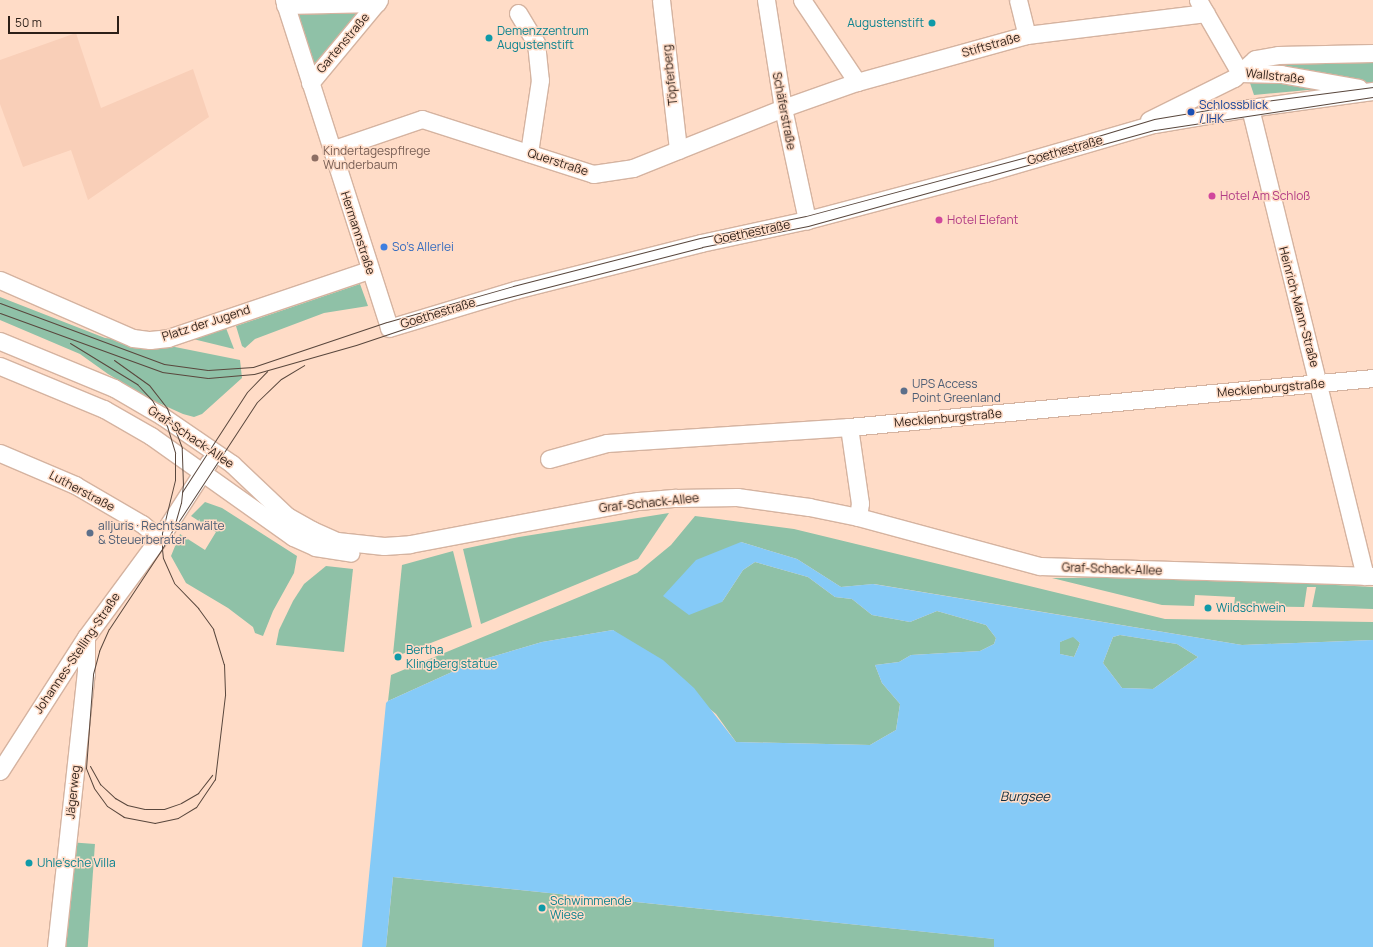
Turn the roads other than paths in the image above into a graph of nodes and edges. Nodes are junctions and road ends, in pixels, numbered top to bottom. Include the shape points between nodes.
1 (661, 0) edge
2 (766, 0) edge
3 (802, 0) edge
4 (1018, 0) edge
5 (378, 1) edge
6 (285, 2) edge
7 (1202, 7) edge
8 (518, 13) dead end
9 (1027, 35) junction
10 (1373, 53) edge
11 (1240, 73) junction
12 (857, 82) junction
13 (310, 83) junction
14 (1370, 91) edge
15 (783, 108) junction
16 (1250, 108) junction
17 (1115, 136) junction
18 (331, 150) junction
19 (678, 150) junction
20 (529, 152) junction
21 (807, 220) junction
22 (369, 270) junction
23 (0, 280) edge
24 (389, 328) joint
25 (0, 341) edge
26 (0, 366) edge
27 (1373, 378) edge
28 (1319, 383) junction
29 (849, 427) junction
30 (216, 452) junction
31 (0, 453) edge
32 (549, 459) dead end
33 (203, 472) junction
34 (858, 517) junction
35 (159, 538) junction
36 (442, 540) junction
37 (1369, 576) edge
38 (86, 637) junction
39 (0, 771) edge
40 (56, 947) edge

1 - 19 street, Töpferberg
2 - 15 street, Schäferstraße
3 - 12 street
4 - 9 street
5 - 6 street, Gartenstraße
5 - 13 street, Gartenstraße
6 - 13 street, Hermannstraße
7 - 9 street, Stiftstraße
7 - 11 street, Wallstraße
8 - 20 street via 536,44 540,80
9 - 12 street, Stiftstraße
10 - 11 street, Goethestraße via 1278,55 1255,59
11 - 14 street, Wallstraße via 1281,74
11 - 17 street, Goethestraße
12 - 15 street, Stiftstraße
13 - 18 street, Hermannstraße
14 - 16 street, Goethestraße
15 - 19 street, Querstraße
15 - 21 street, Schäferstraße
16 - 17 street, Goethestraße via 1154,124
16 - 28 street, Heinrich-Mann-Straße
17 - 21 street, Goethestraße
18 - 20 street, Querstraße via 422,119
18 - 22 street, Hermannstraße
19 - 20 street, Querstraße via 632,168 593,174
21 - 24 street, Goethestraße via 701,243 522,289
22 - 23 street, Platz der Jugend via 168,338 150,340 133,338
22 - 24 street, Hermannstraße
25 - 30 street, Graf-Schack-Allee via 114,388
26 - 33 street, Graf-Schack-Allee via 104,409 151,436
27 - 28 street, Mecklenburgstraße
28 - 29 street, Mecklenburgstraße
28 - 37 street, Heinrich-Mann-Straße
29 - 32 street, Mecklenburgstraße via 607,443
29 - 34 street via 860,503
30 - 33 street
30 - 36 street, Graf-Schack-Allee via 287,516 337,541 384,546
31 - 35 street, Lutherstraße via 51,474 142,524
33 - 35 street
33 - 36 street, Graf-Schack-Allee via 278,529 315,547 359,554 380,554
34 - 36 street, Graf-Schack-Allee via 737,497 676,498 589,510
34 - 37 street, Graf-Schack-Allee via 1040,566
35 - 38 street, Johannes-Stelling-Straße
38 - 39 street, Johannes-Stelling-Straße
38 - 40 street, Jägerweg via 86,673

